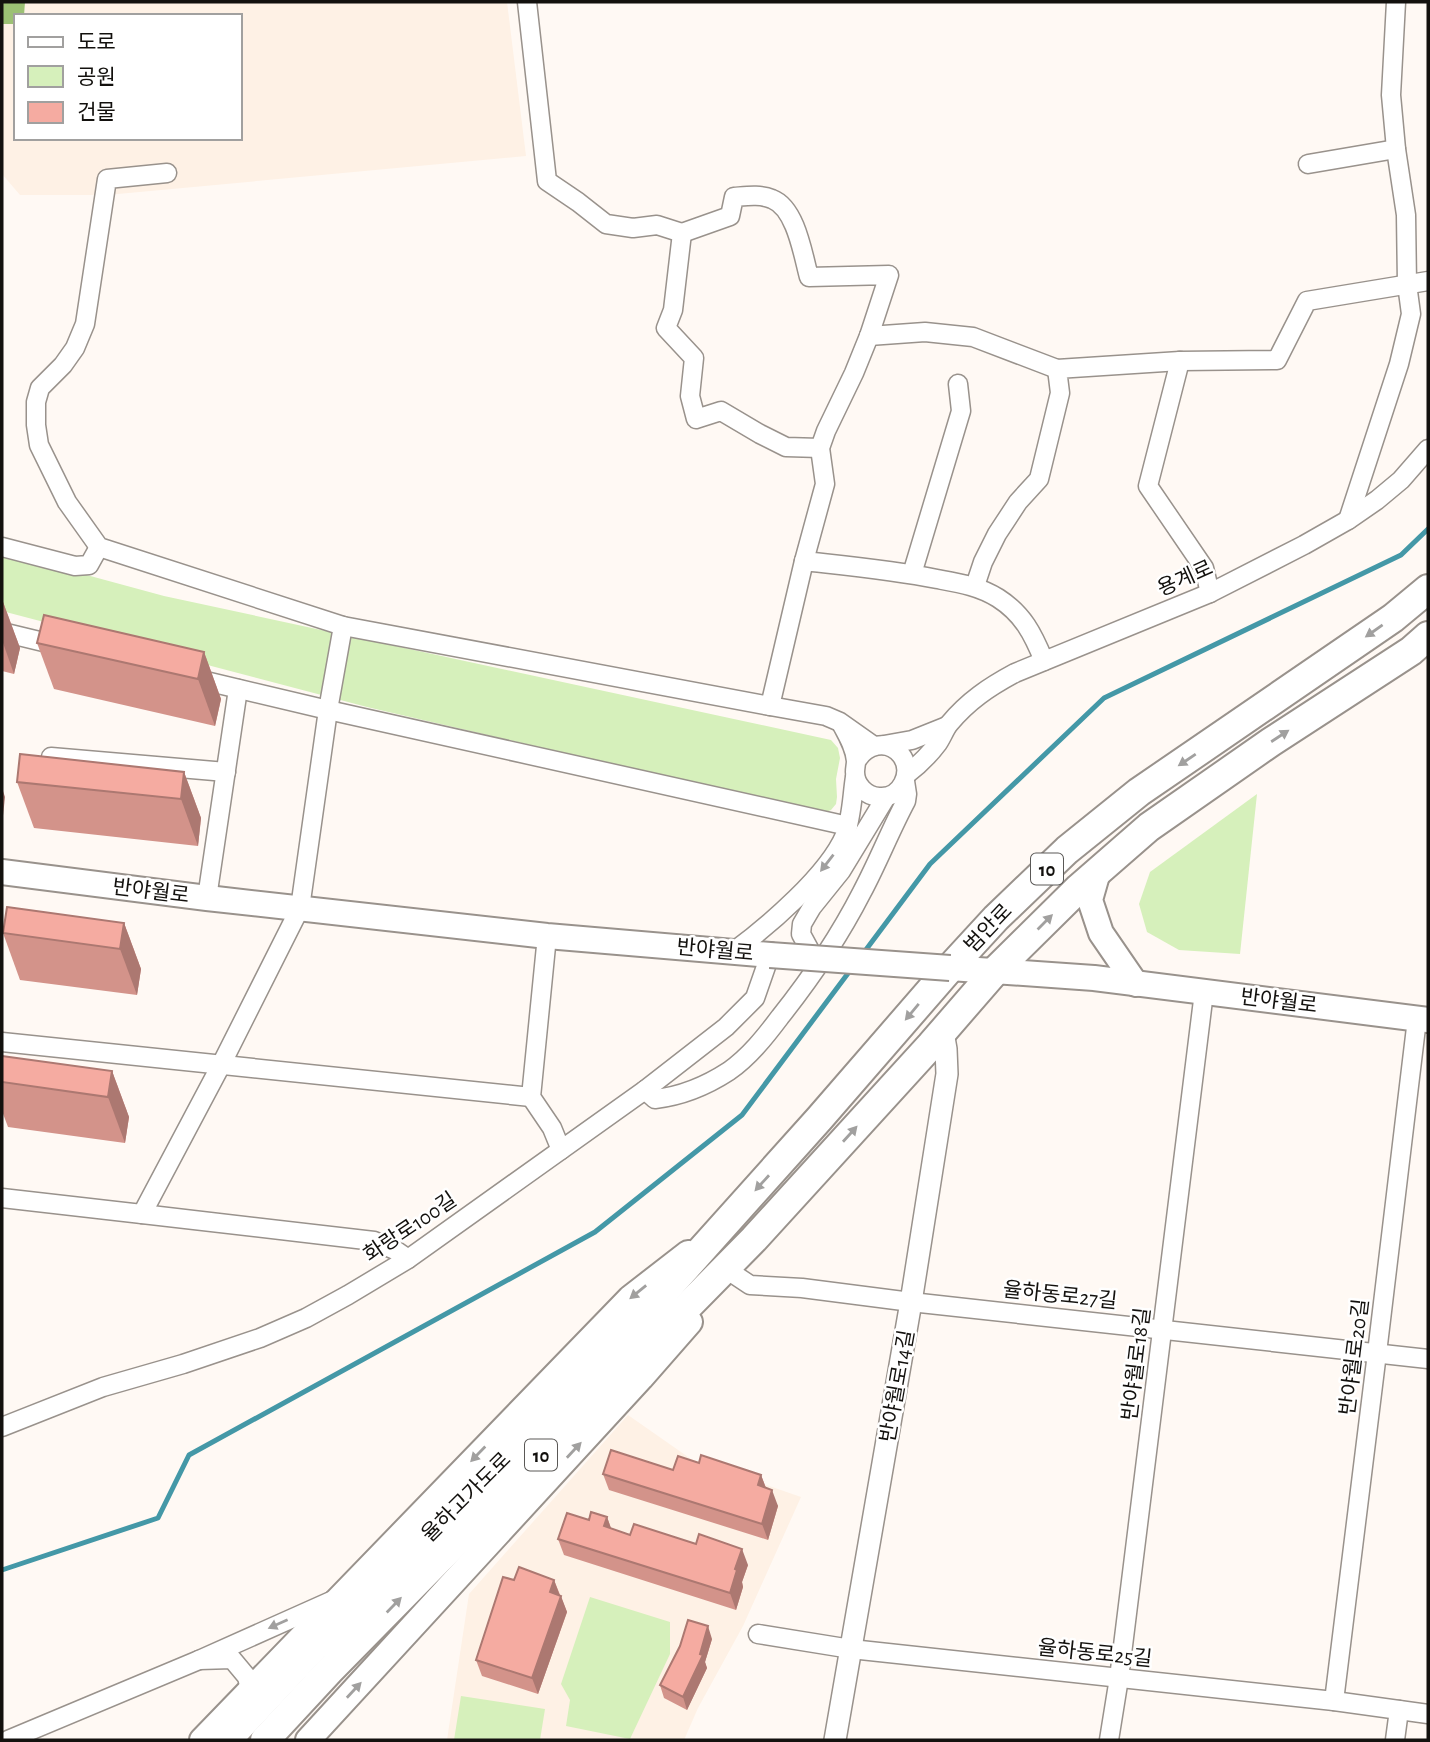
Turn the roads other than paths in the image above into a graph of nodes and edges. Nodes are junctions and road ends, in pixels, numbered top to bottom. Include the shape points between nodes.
1 (527, 2) edge
2 (1396, 2) edge
3 (1396, 149) junction
4 (1308, 164) dead end
5 (167, 173) dead end
6 (682, 233) junction
7 (1428, 281) edge
8 (1406, 284) junction
9 (869, 337) junction
10 (1180, 361) junction
11 (1057, 369) junction
12 (958, 384) dead end
13 (820, 448) junction
14 (1428, 449) edge
15 (1348, 520) junction
16 (2, 547) edge
17 (99, 547) junction
18 (804, 561) junction
19 (912, 574) junction
20 (975, 586) junction
21 (1428, 589) edge
22 (1210, 593) junction
23 (343, 626) junction
24 (2, 632) edge
25 (1428, 636) edge
26 (81, 651) edge
27 (1044, 661) junction
28 (173, 673) edge
29 (239, 688) junction
30 (770, 706) junction
31 (328, 710) junction
32 (840, 722) junction
33 (947, 726) junction
34 (879, 745) junction
35 (51, 757) edge
36 (856, 769) junction
37 (226, 772) junction
38 (906, 778) junction
39 (886, 797) junction
40 (848, 826) junction
41 (2, 872) edge
42 (1098, 872) junction
43 (207, 898) junction
44 (300, 908) junction
45 (547, 936) junction
46 (733, 952) junction
47 (770, 955) junction
48 (814, 958) junction
49 (950, 968) junction
50 (996, 970) junction
51 (1136, 984) junction
52 (1204, 992) junction
53 (1422, 1019) edge
54 (943, 1032) junction
55 (2, 1042) edge
56 (221, 1065) junction
57 (645, 1090) junction
58 (531, 1097) junction
59 (561, 1150) junction
60 (2, 1198) edge
61 (142, 1214) junction
62 (730, 1220) junction
63 (754, 1239) junction
64 (408, 1259) junction
65 (732, 1273) junction
66 (911, 1302) junction
67 (1163, 1330) junction
68 (1377, 1353) junction
69 (1428, 1359) edge
70 (2, 1427) edge
71 (340, 1596) junction
72 (758, 1634) dead end
73 (851, 1649) junction
74 (199, 1660) junction
75 (1119, 1678) junction
76 (250, 1689) junction
77 (1334, 1701) junction
78 (1399, 1710) junction
79 (1428, 1714) edge
80 (311, 1739) edge
81 (8, 1740) edge
82 (202, 1740) edge
83 (227, 1740) edge
84 (265, 1740) edge
85 (835, 1740) edge
86 (1110, 1740) edge
87 (1395, 1740) edge

1 - 6 street via 547,181 606,224 657,225
2 - 3 street via 1391,95
3 - 4 street
3 - 8 street via 1406,215
5 - 17 street via 107,179 85,324 75,348 40,388 36,402 39,445 67,502
6 - 9 street via 730,216 734,197 759,195 776,200 797,233 808,277 889,275
6 - 13 street via 673,310 666,328 694,358 690,396 696,419 720,411 786,447
7 - 8 street
8 - 10 street via 1307,300 1277,360
8 - 15 street via 1411,314 1402,352
9 - 11 street via 925,332 973,337
9 - 13 street
10 - 11 street
10 - 22 street via 1148,485 1203,569
11 - 20 street via 1060,393 1039,479 997,534
12 - 19 street via 961,411
13 - 18 street via 825,484
14 - 15 street, 용계로 via 1401,480
15 - 22 street, 용계로
16 - 17 street via 75,566 89,565
17 - 23 street
18 - 19 street
18 - 30 street
19 - 20 street
20 - 27 street via 997,597 1025,622
21 -> 49 highway, 범안로 / 10 via 1139,792 1067,850
22 - 27 street, 용계로
23 - 30 street
23 - 31 street
24 - 26 street
42 -> 25 highway, 범안로 / 10 via 1149,827
27 - 33 street, 용계로 via 989,687
28 - 29 street
29 - 31 street
29 - 37 street
30 - 32 street
31 - 40 street
31 - 44 street
32 - 34 street
32 - 36 street
33 - 34 street, 용계로 via 912,740
33 - 38 street, 용계로 via 940,741
34 - 36 street via 860,755
34 - 38 street via 891,747 903,758
35 - 37 street
36 - 39 street via 858,785 870,795
36 - 40 street
37 - 43 street
38 - 39 street
38 - 57 street via 906,801 858,901 802,990 767,1034 729,1071 701,1086 655,1099
39 - 48 street via 802,924 801,934
40 -> 46 street via 832,858 815,878 760,933
41 - 43 main road, 반야월로
50 -> 42 highway, 범안로 / 10
42 - 51 main road via 1090,900 1101,933
43 - 44 main road, 반야월로
44 - 45 main road, 반야월로
44 - 56 street
45 - 46 main road, 반야월로
45 - 58 street
46 - 47 main road, 반야월로
47 - 48 main road, 반야월로, bridge
47 - 57 street, 화랑로100길 via 755,998 744,1011
48 - 49 main road, 반야월로, bridge
49 - 50 main road, 반야월로
49 -> 62 highway, 범안로 / 10
50 - 51 main road, 반야월로
50 - 54 highway, 범안로 / 10
51 - 52 main road, 반야월로
52 - 53 main road, 반야월로
52 - 67 street, 반야월로18길
53 - 68 street, 반야월로20길
63 -> 54 highway, 범안로 / 10
54 - 66 street, 반야월로14길 via 947,1074
55 - 56 street
56 - 58 street
56 - 61 street
57 - 59 street, 화랑로100길
58 - 59 street
59 - 64 street, 화랑로100길
60 - 61 street
61 - 64 street via 374,1241
62 -> 71 main road via 630,1298
62 - 83 highway, 율하고가도로 / 10 via 603,1360 315,1646
63 - 65 main road
84 -> 63 highway, 율하고가도로 / 10
64 - 70 street, 화랑로100길 via 348,1296 260,1338 103,1387
65 - 66 street, 율하동로27길 via 750,1285
80 -> 65 main road
66 - 67 street, 율하동로27길
66 - 73 street, 반야월로14길
67 - 68 street, 율하동로27길
67 - 75 street, 반야월로18길
68 - 69 street, 율하동로27길
68 - 77 street, 반야월로20길
71 -> 74 street
71 - 76 main road
72 - 73 street, 율하동로25길
73 - 75 street, 율하동로25길
73 - 85 street, 반야월로14길
74 - 76 street via 232,1659 247,1677
74 - 81 street
75 - 77 street, 율하동로25길
75 - 86 street, 반야월로18길
76 - 82 main road
77 - 78 street, 율하동로25길
78 - 79 street, 율하동로25길
78 - 87 street

